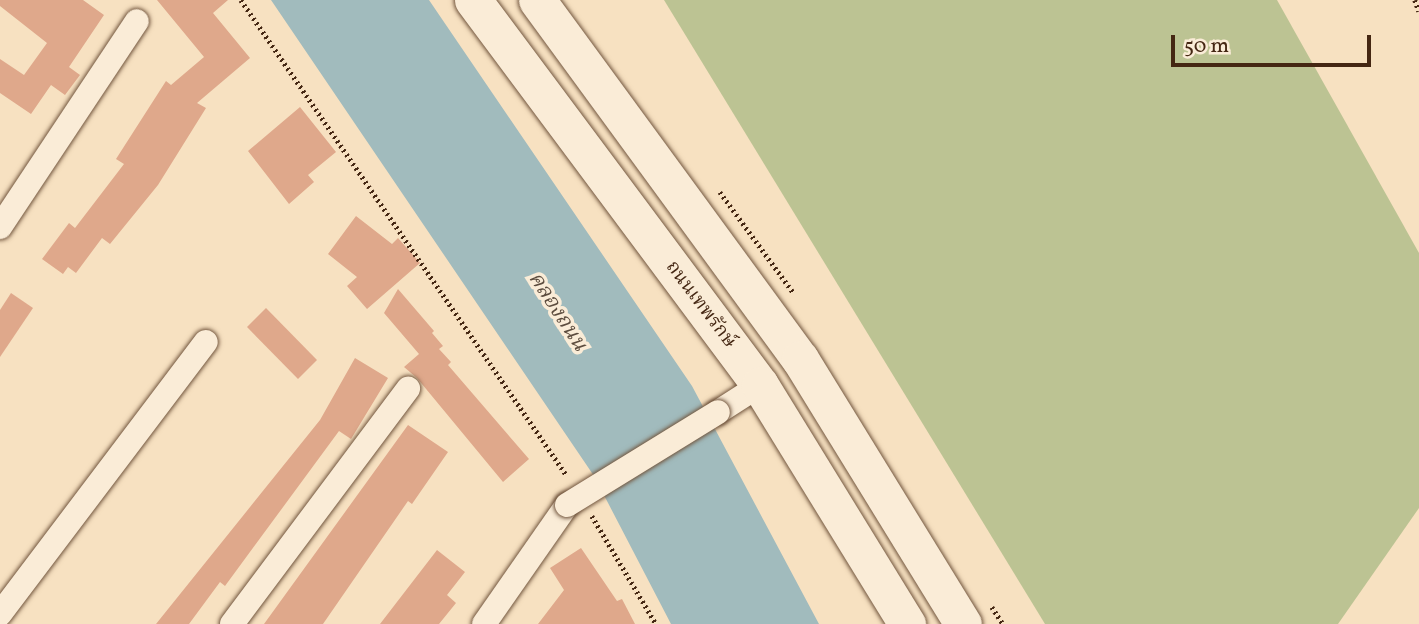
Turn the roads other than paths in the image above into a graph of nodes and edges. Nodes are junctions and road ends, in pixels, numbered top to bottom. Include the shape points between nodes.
1 (473, 0) edge
2 (537, 0) edge
3 (137, 21) dead end
4 (0, 227) edge
5 (206, 342) dead end
6 (760, 385) junction
7 (408, 389) dead end
8 (0, 614) edge
9 (232, 624) edge
10 (484, 624) edge
11 (907, 624) edge
12 (963, 624) edge

1 - 6 main road, ถนนเทพรักษ์
2 - 12 main road via 800,359
3 - 4 street
5 - 8 street
6 - 10 street, bridge via 578,509
6 - 11 main road, ถนนเทพรักษ์
7 - 9 street

